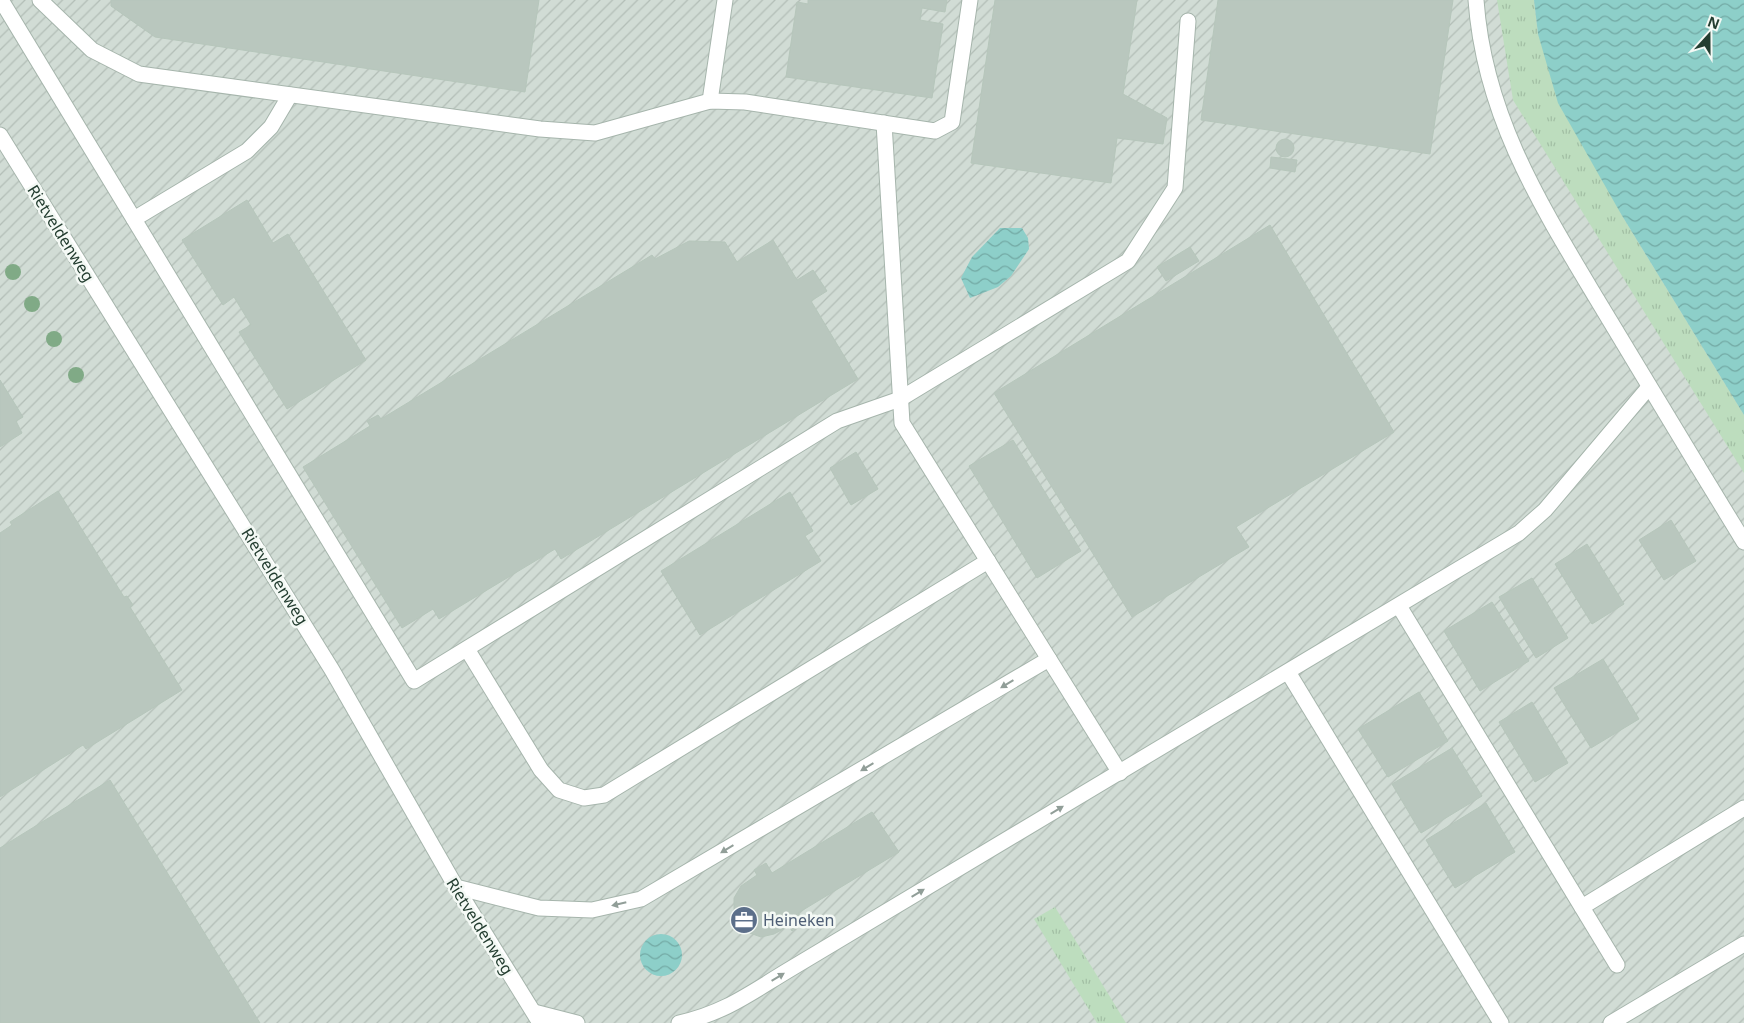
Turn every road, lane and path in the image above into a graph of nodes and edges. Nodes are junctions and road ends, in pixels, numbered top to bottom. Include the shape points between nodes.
1 (1, 0) edge
2 (40, 0) edge
3 (725, 0) edge
4 (970, 0) edge
5 (1476, 0) edge
6 (1188, 21) dead end
7 (290, 95) junction
8 (710, 101) junction
9 (884, 123) junction
10 (0, 135) edge
11 (134, 219) junction
12 (1650, 387) junction
13 (900, 399) junction
14 (1744, 542) edge
15 (988, 561) junction
16 (1399, 606) junction
17 (467, 649) junction
18 (1049, 659) junction
19 (1288, 672) junction
20 (1120, 773) junction
21 (1744, 808) edge
22 (456, 887) junction
23 (1582, 908) junction
24 (1744, 944) edge
25 (1617, 965) dead end
26 (537, 1018) edge
27 (577, 1023) edge
28 (679, 1023) edge
29 (1501, 1023) edge
30 (1611, 1023) edge

1 - 11 street
2 - 7 street via 92,50 139,74
3 - 8 street
4 - 9 street via 952,122 935,131
5 - 12 street via 1489,81 1524,172
6 - 13 street via 1176,188 1128,261
7 - 8 street via 540,129 595,133
7 - 11 street via 271,127 247,151
8 - 9 street via 745,102
9 - 13 street
10 - 22 street, Rietveldenweg via 327,662
11 - 17 street via 414,681
12 - 14 street
12 - 16 street via 1545,510 1519,534
13 - 15 street via 902,423
13 - 17 street via 837,421
15 - 17 street via 604,795 584,798 559,790 540,770
15 - 18 street
16 - 19 street
16 - 23 street
18 - 20 street
18 -> 22 street via 641,899 592,910 539,908
19 - 20 street
19 - 29 street
28 -> 20 street via 707,1017 737,1003
21 - 23 street
22 - 26 street, Rietveldenweg
23 - 25 street
24 - 30 street
26 - 27 street

